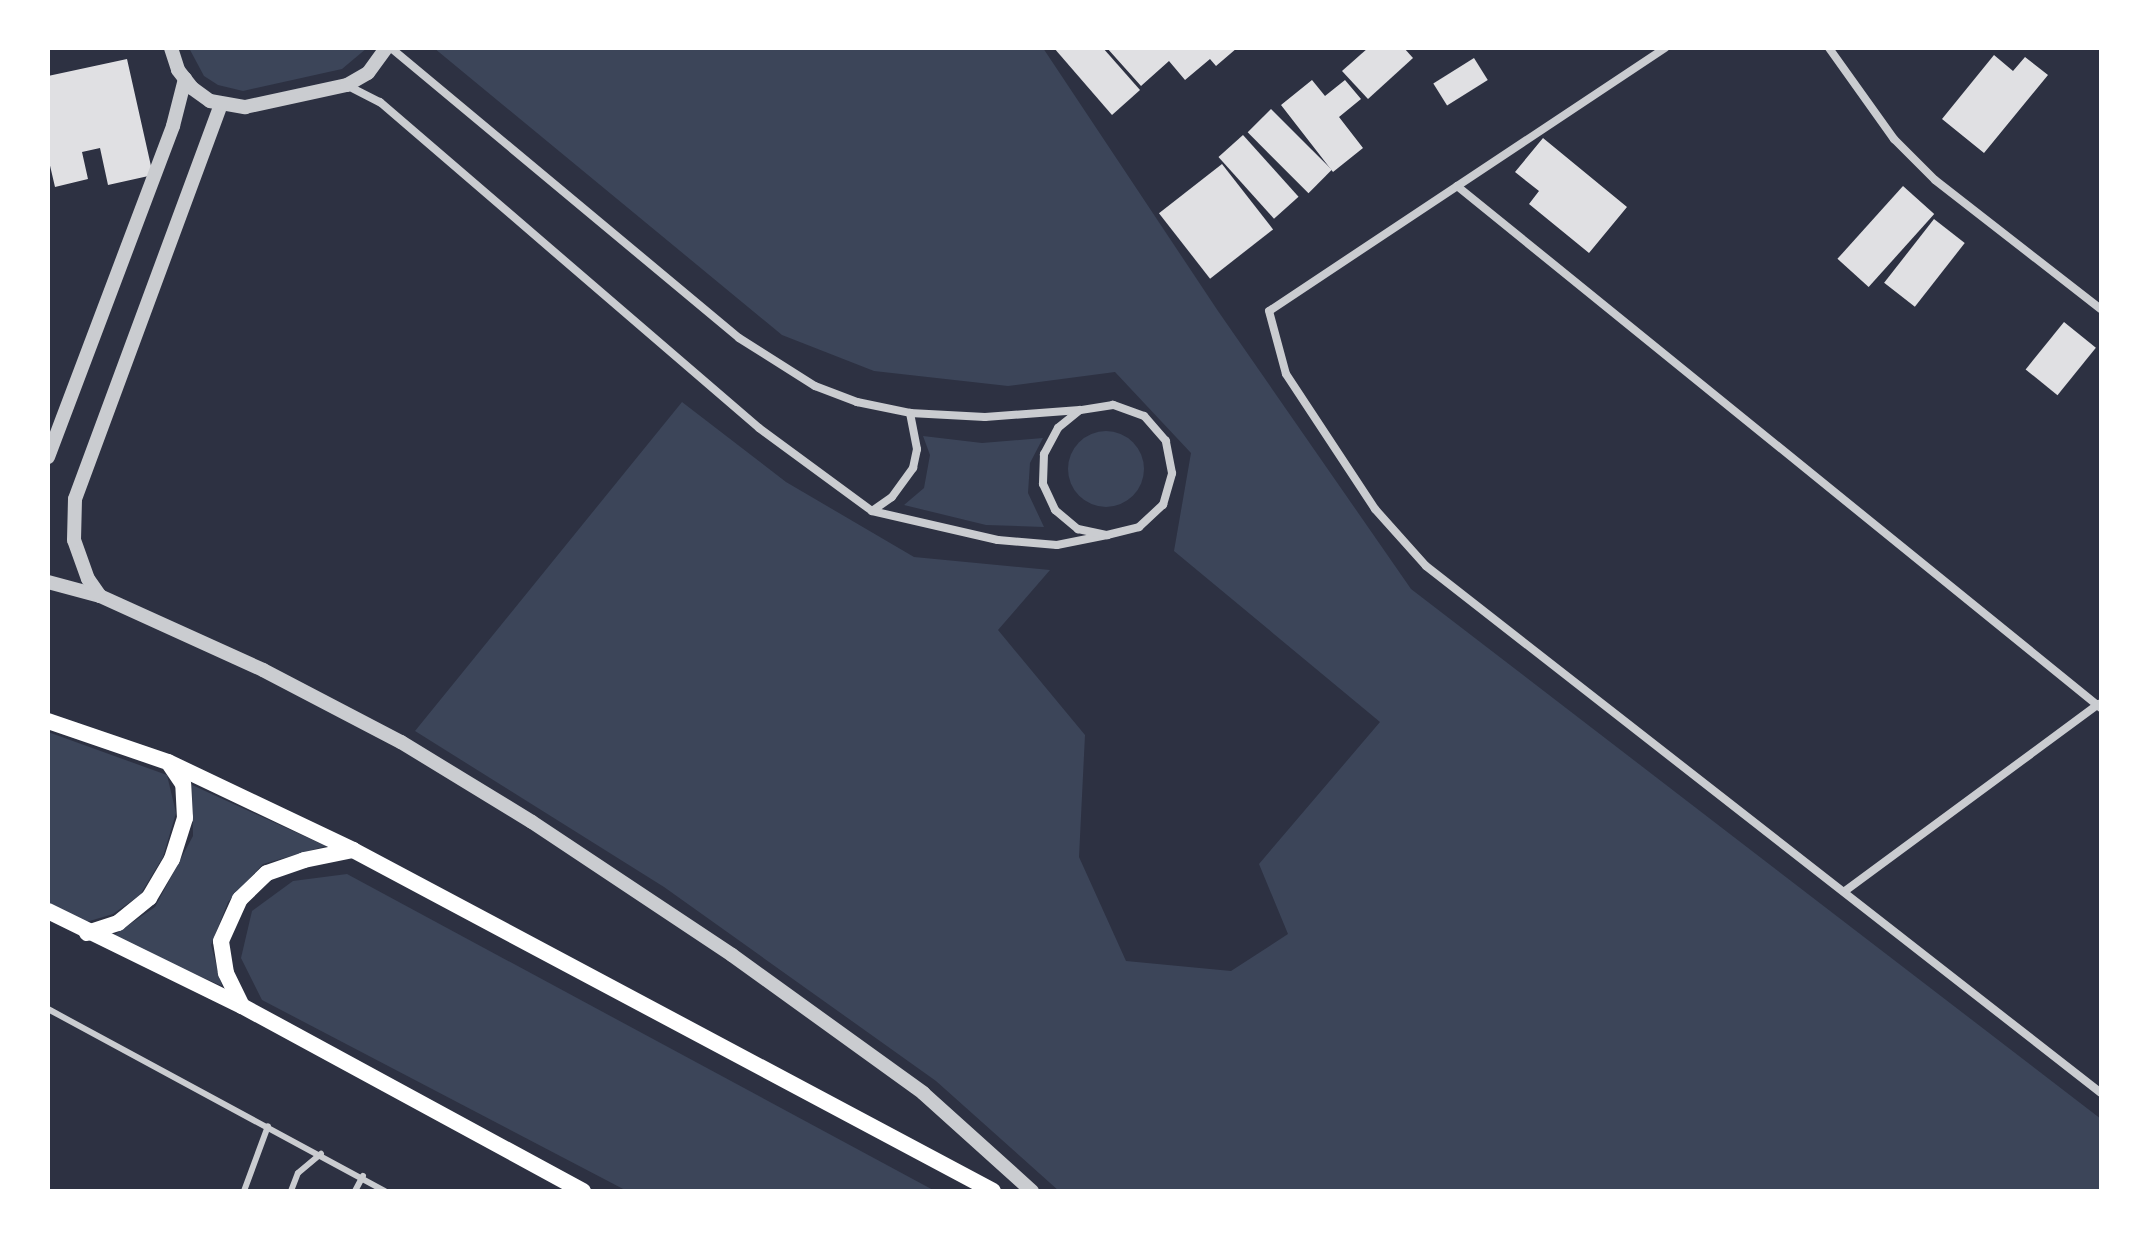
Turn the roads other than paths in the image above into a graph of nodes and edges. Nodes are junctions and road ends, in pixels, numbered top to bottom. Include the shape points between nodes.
1 (171, 48) edge
2 (389, 48) edge
3 (1665, 48) edge
4 (1829, 48) edge
5 (185, 79) junction
6 (347, 85) junction
7 (221, 104) junction
8 (1457, 186) junction
9 (2101, 309) edge
10 (1080, 410) junction
11 (910, 413) junction
12 (48, 457) edge
13 (872, 511) junction
14 (1107, 535) junction
15 (48, 582) edge
16 (100, 596) junction
17 (2100, 705) edge
18 (48, 721) edge
19 (168, 762) junction
20 (353, 850) junction
21 (1845, 891) junction
22 (48, 911) edge
23 (87, 933) junction
24 (242, 1006) junction
25 (48, 1009) edge
26 (2101, 1093) edge
27 (268, 1126) junction
28 (321, 1154) junction
29 (363, 1176) junction
30 (244, 1191) edge
31 (291, 1191) edge
32 (355, 1191) edge
33 (385, 1191) edge
34 (583, 1191) edge
35 (993, 1191) edge
36 (1032, 1191) edge

1 - 5 street
2 - 6 street via 368,73
2 - 11 street via 775,364 857,402
3 - 8 street
4 - 9 street via 1894,139 1935,180
5 - 7 street via 201,95
5 - 12 street via 173,126
6 - 7 street via 245,107
6 - 13 street via 380,102 759,428
7 - 16 street via 75,499 74,540
8 - 17 street
8 - 21 street via 1269,311 1286,374 1375,509 1426,566
10 - 11 street via 985,417
10 - 14 street via 1058,428 1044,454 1043,484 1055,510 1078,529
10 - 14 street via 1124,408 1144,416 1166,441 1172,473 1163,505 1139,527
11 - 13 street via 916,431 913,468 892,497
13 - 14 street via 998,540 1057,545
15 - 16 street
16 - 36 street via 263,670 401,742 532,822 732,955 923,1093
17 - 21 street
18 - 19 main road
19 - 20 main road
19 - 23 main road via 183,784 185,818 172,859 149,898 118,923
20 - 24 main road via 267,873 240,899 221,941 226,973
20 - 35 main road
21 - 26 street
22 - 23 main road
23 - 24 main road
24 - 34 main road
25 - 27 lane
27 - 28 lane
27 - 30 lane
28 - 29 lane
28 - 31 lane via 298,1173
29 - 32 lane
29 - 33 lane

